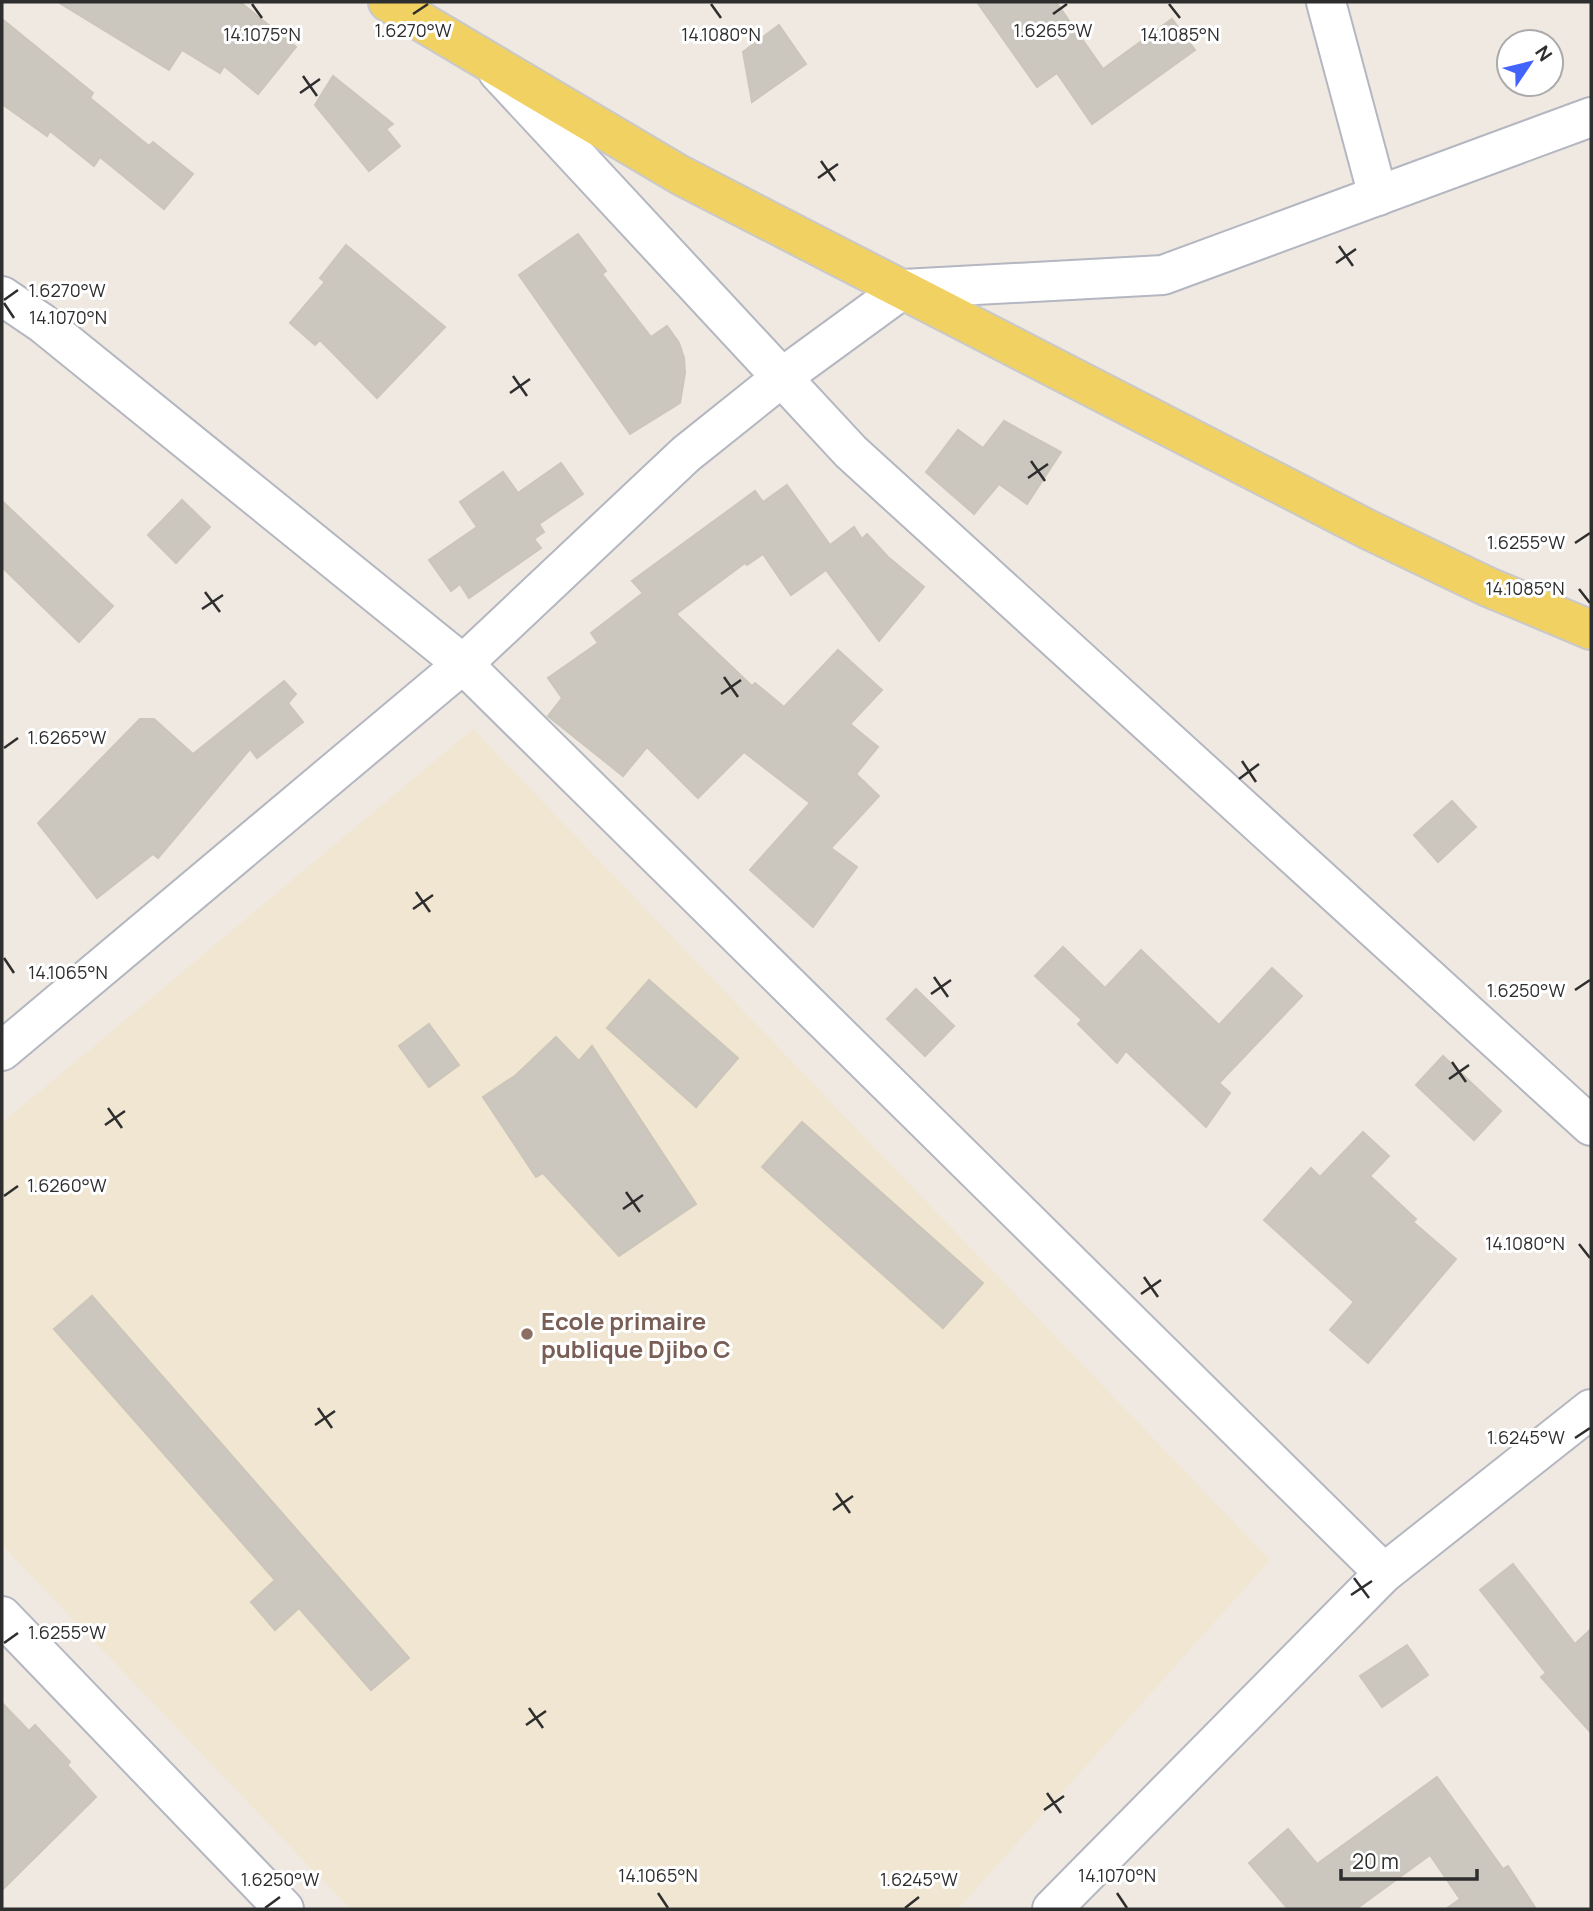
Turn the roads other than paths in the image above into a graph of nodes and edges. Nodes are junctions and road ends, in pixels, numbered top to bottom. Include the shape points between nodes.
1 (388, 2) edge
2 (1326, 2) edge
3 (489, 63) junction
4 (1591, 117) edge
5 (1378, 196) junction
6 (903, 289) junction
7 (2, 296) edge
8 (781, 378) junction
9 (1591, 630) edge
10 (464, 664) junction
11 (2, 1051) edge
12 (1591, 1126) edge
13 (1591, 1409) edge
14 (1384, 1573) junction
15 (2, 1616) edge
16 (284, 1909) edge
17 (1052, 1909) edge

1 - 3 main road
2 - 5 street
3 - 6 main road via 680,175
3 - 8 street
4 - 5 street
5 - 6 street via 1163,275
6 - 8 street
6 - 9 main road via 1369,530
7 - 10 street via 42,323
8 - 10 street via 686,454
8 - 12 street via 851,452
10 - 11 street
10 - 14 street
13 - 14 street
14 - 17 street
15 - 16 street

